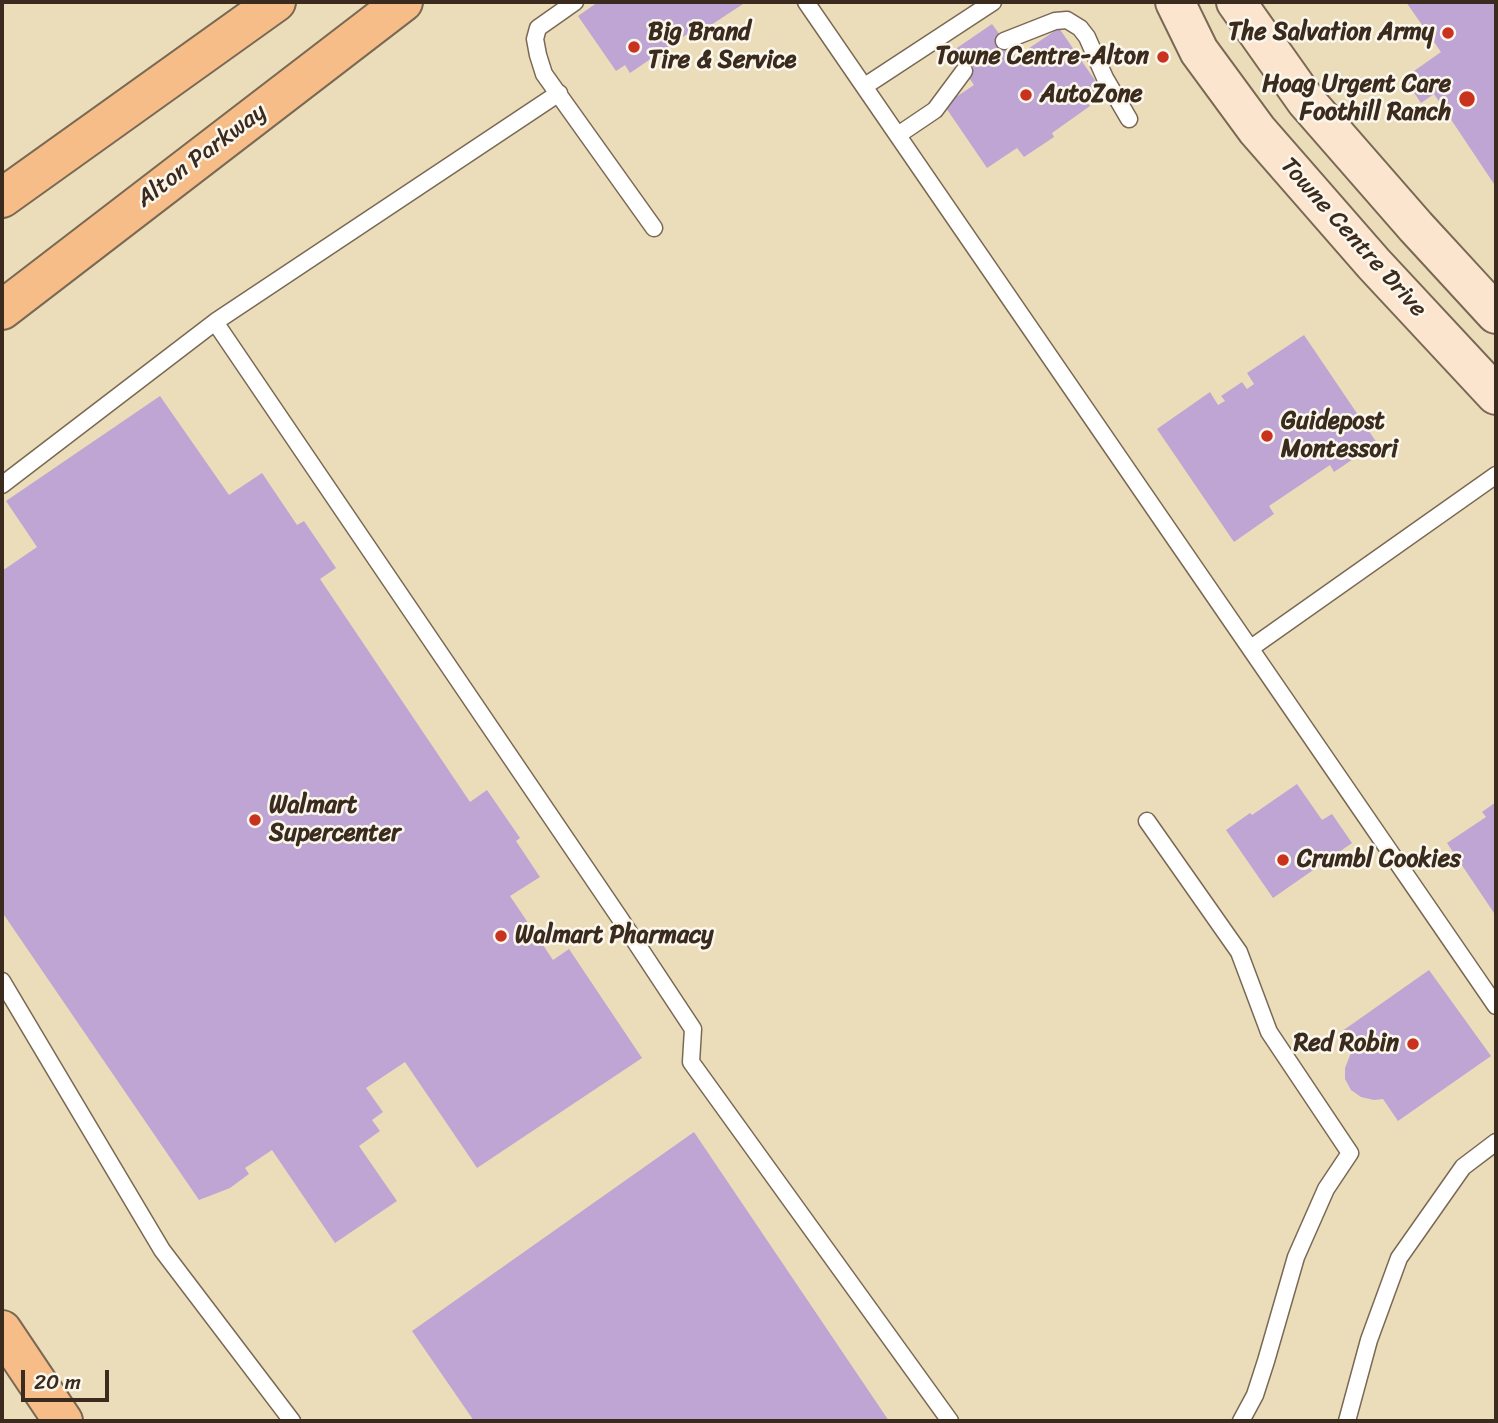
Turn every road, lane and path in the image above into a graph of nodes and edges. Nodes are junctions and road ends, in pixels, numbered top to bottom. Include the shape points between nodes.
1 (276, 2) edge
2 (403, 2) edge
3 (575, 2) edge
4 (806, 2) edge
5 (1175, 2) edge
6 (1236, 2) edge
7 (990, 3) edge
8 (1004, 41) dead end
9 (964, 71) dead end
10 (865, 86) junction
11 (559, 93) junction
12 (1129, 119) dead end
13 (898, 135) junction
14 (2, 198) edge
15 (654, 228) dead end
16 (2, 310) edge
17 (1496, 314) edge
18 (215, 322) junction
19 (1496, 395) edge
20 (1496, 475) edge
21 (2, 485) edge
22 (1251, 648) junction
23 (1147, 821) dead end
24 (2, 981) edge
25 (1496, 1006) edge
26 (1496, 1142) edge
27 (2, 1329) edge
28 (63, 1421) edge
29 (292, 1421) edge
30 (950, 1421) edge
31 (1241, 1421) edge
32 (1347, 1421) edge

1 - 14 main road
2 - 16 main road, Alton Parkway
3 - 11 lane via 538,28 536,39 544,74
4 - 10 lane
5 - 19 main road, Towne Centre Drive via 1199,51 1257,130
6 - 17 main road via 1306,102
7 - 10 lane
8 - 12 lane via 1055,21 1067,20 1080,28
9 - 13 lane via 935,110
10 - 13 lane
11 - 15 lane
11 - 18 lane
13 - 22 lane
18 - 21 lane
18 - 30 lane via 693,1029 691,1062
20 - 22 lane
22 - 25 lane
23 - 31 lane via 1239,952 1269,1032 1350,1153 1326,1189 1296,1257 1255,1395
24 - 29 lane via 162,1250
26 - 32 lane via 1463,1167 1399,1258 1369,1340
27 - 28 main road

